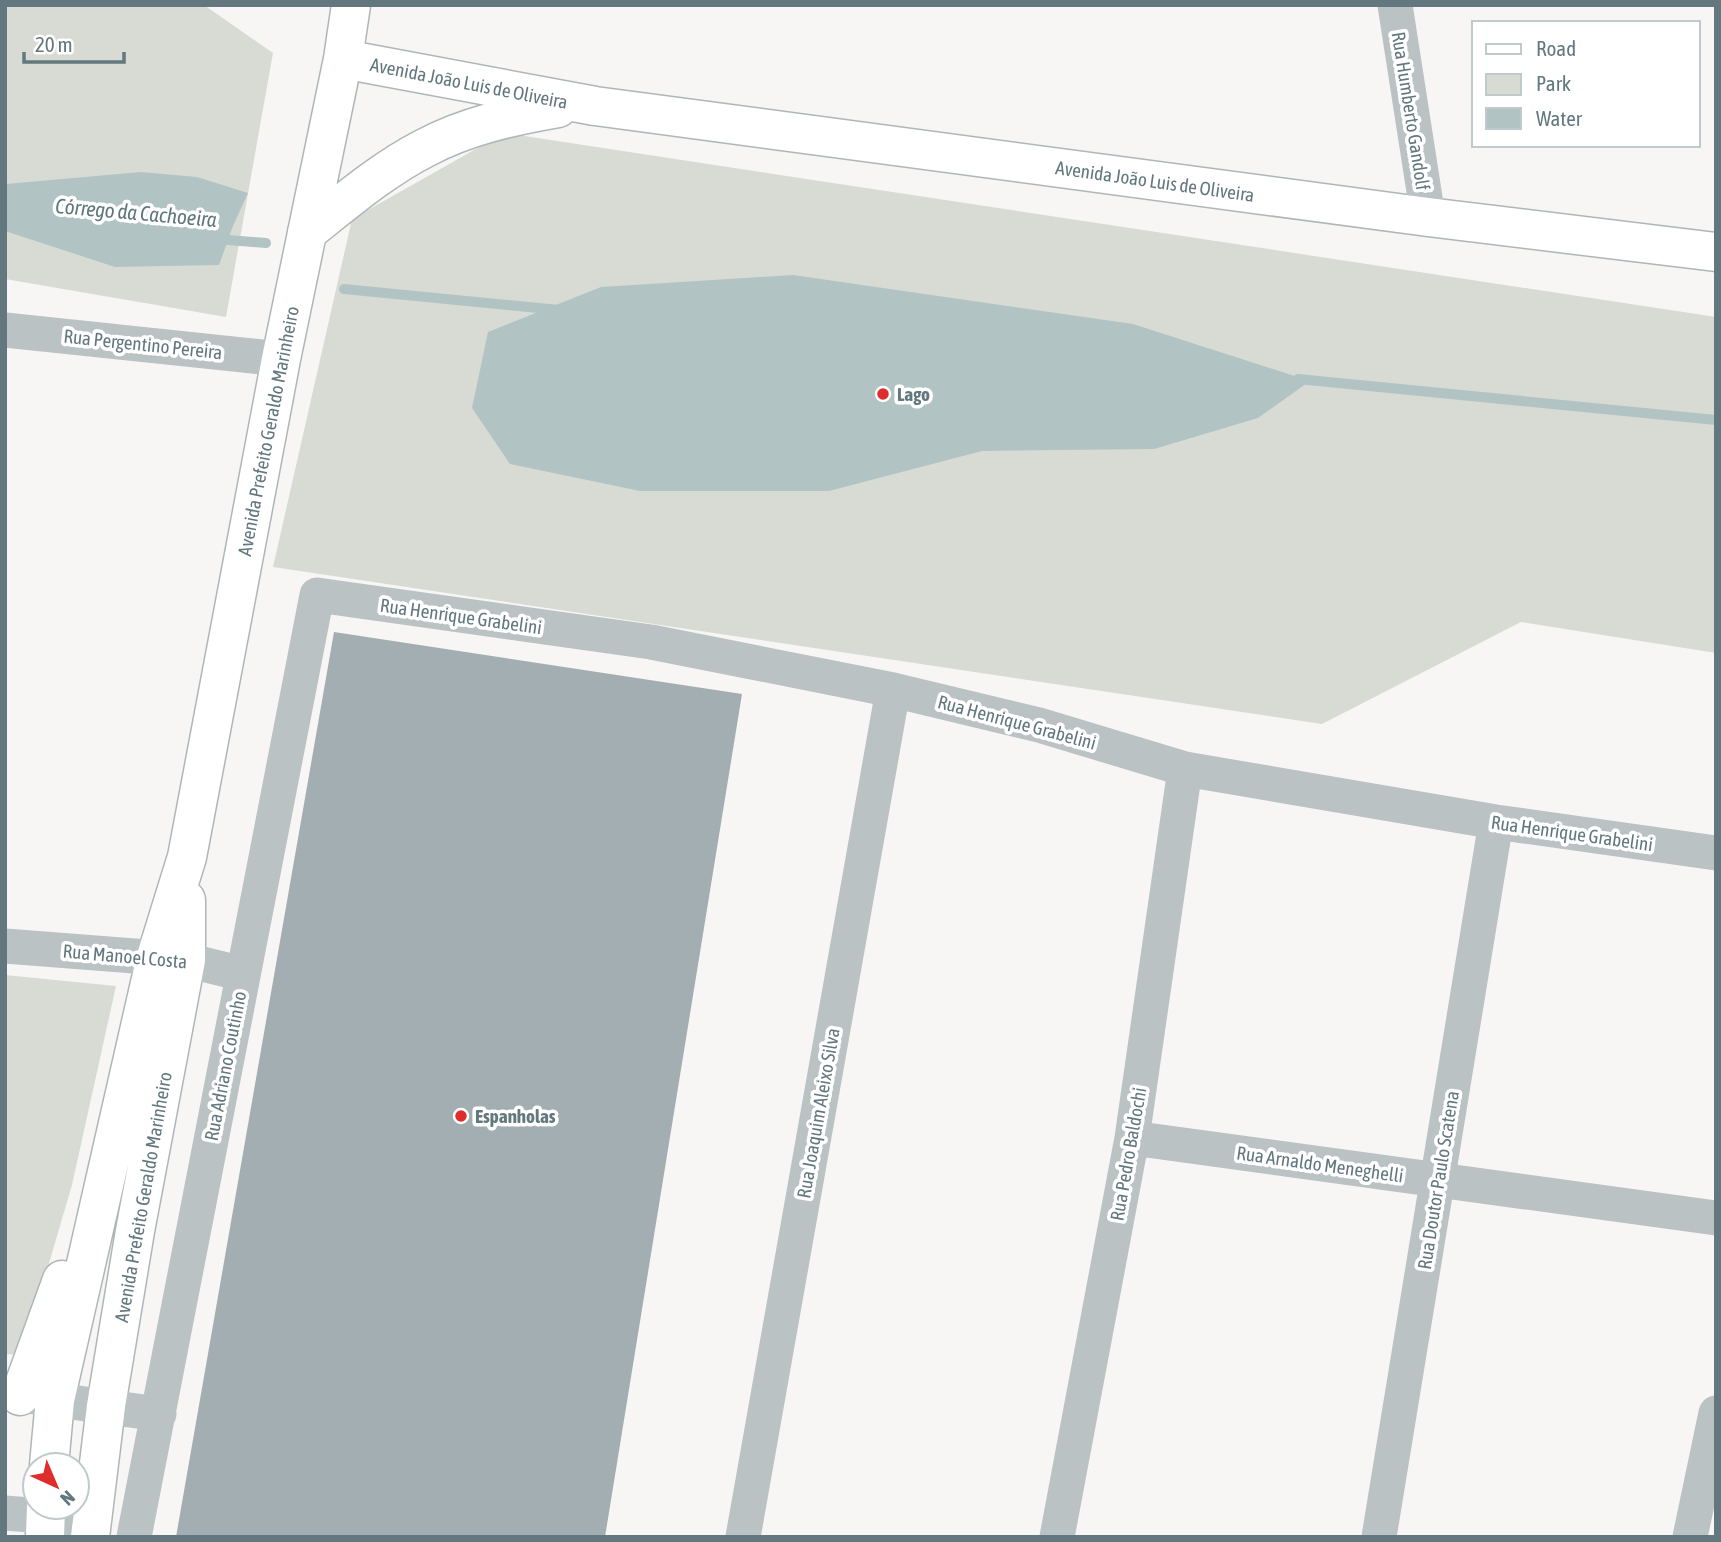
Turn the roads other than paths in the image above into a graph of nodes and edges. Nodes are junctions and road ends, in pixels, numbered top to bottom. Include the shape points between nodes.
1 (351, 5) edge
2 (1395, 5) edge
3 (343, 59) junction
4 (595, 106) junction
5 (1428, 217) junction
6 (307, 232) junction
7 (1716, 251) edge
8 (5, 330) edge
9 (281, 359) junction
10 (317, 596) joint
11 (893, 690) junction
12 (1185, 769) junction
13 (1496, 822) junction
14 (1716, 853) edge
15 (5, 946) edge
16 (171, 959) junction
17 (243, 974) junction
18 (1132, 1138) junction
19 (1439, 1180) junction
20 (1716, 1218) edge
21 (27, 1397) edge
22 (106, 1406) junction
23 (159, 1413) junction
24 (1716, 1413) edge
25 (44, 1451) edge
26 (50, 1521) edge
27 (91, 1529) edge
28 (134, 1537) edge
29 (743, 1537) edge
30 (1057, 1537) edge
31 (1379, 1537) edge
32 (1690, 1537) edge

1 - 3 main road, Avenida Prefeito Geraldo Marinheiro
2 - 5 street, Rua Humberto Gandolf
3 - 4 main road, Avenida João Luis de Oliveira
3 - 6 main road, Avenida Prefeito Geraldo Marinheiro
4 - 5 main road, Avenida João Luis de Oliveira
4 - 6 main road, Avenida João Luis de Oliveira via 526,114 457,133 367,184
5 - 7 main road, Avenida João Luis de Oliveira
6 - 9 main road, Avenida Prefeito Geraldo Marinheiro
8 - 9 street, Rua Pergentino Pereira
9 - 16 main road, Avenida Prefeito Geraldo Marinheiro
10 - 11 street, Rua Henrique Grabelini via 651,642
10 - 17 street, Rua Adriano Coutinho
11 - 12 street, Rua Henrique Grabelini via 1039,725
11 - 29 street, Rua Joaquim Aleixo Silva
12 - 13 street, Rua Henrique Grabelini
12 - 18 street, Rua Pedro Baldochi
13 - 14 street, Rua Henrique Grabelini
13 - 19 street, Rua Doutor Paulo Scatena
15 - 16 street, Rua Manoel Costa
16 - 17 street, Rua Manoel Costa
16 - 21 main road, Avenida Prefeito Geraldo Marinheiro via 104,1189 54,1301
16 - 22 main road, Avenida Prefeito Geraldo Marinheiro via 135,1231
17 - 23 street, Rua Adriano Coutinho
18 - 19 street, Rua Arnaldo Meneghelli
18 - 30 street, Rua Pedro Baldochi
19 - 20 street, Rua Arnaldo Meneghelli
19 - 31 street, Rua Doutor Paulo Scatena
21 - 22 street
21 - 25 main road
22 - 23 street
22 - 27 main road, Avenida Prefeito Geraldo Marinheiro
23 - 28 street, Rua Adriano Coutinho
24 - 32 street
26 - 27 street

